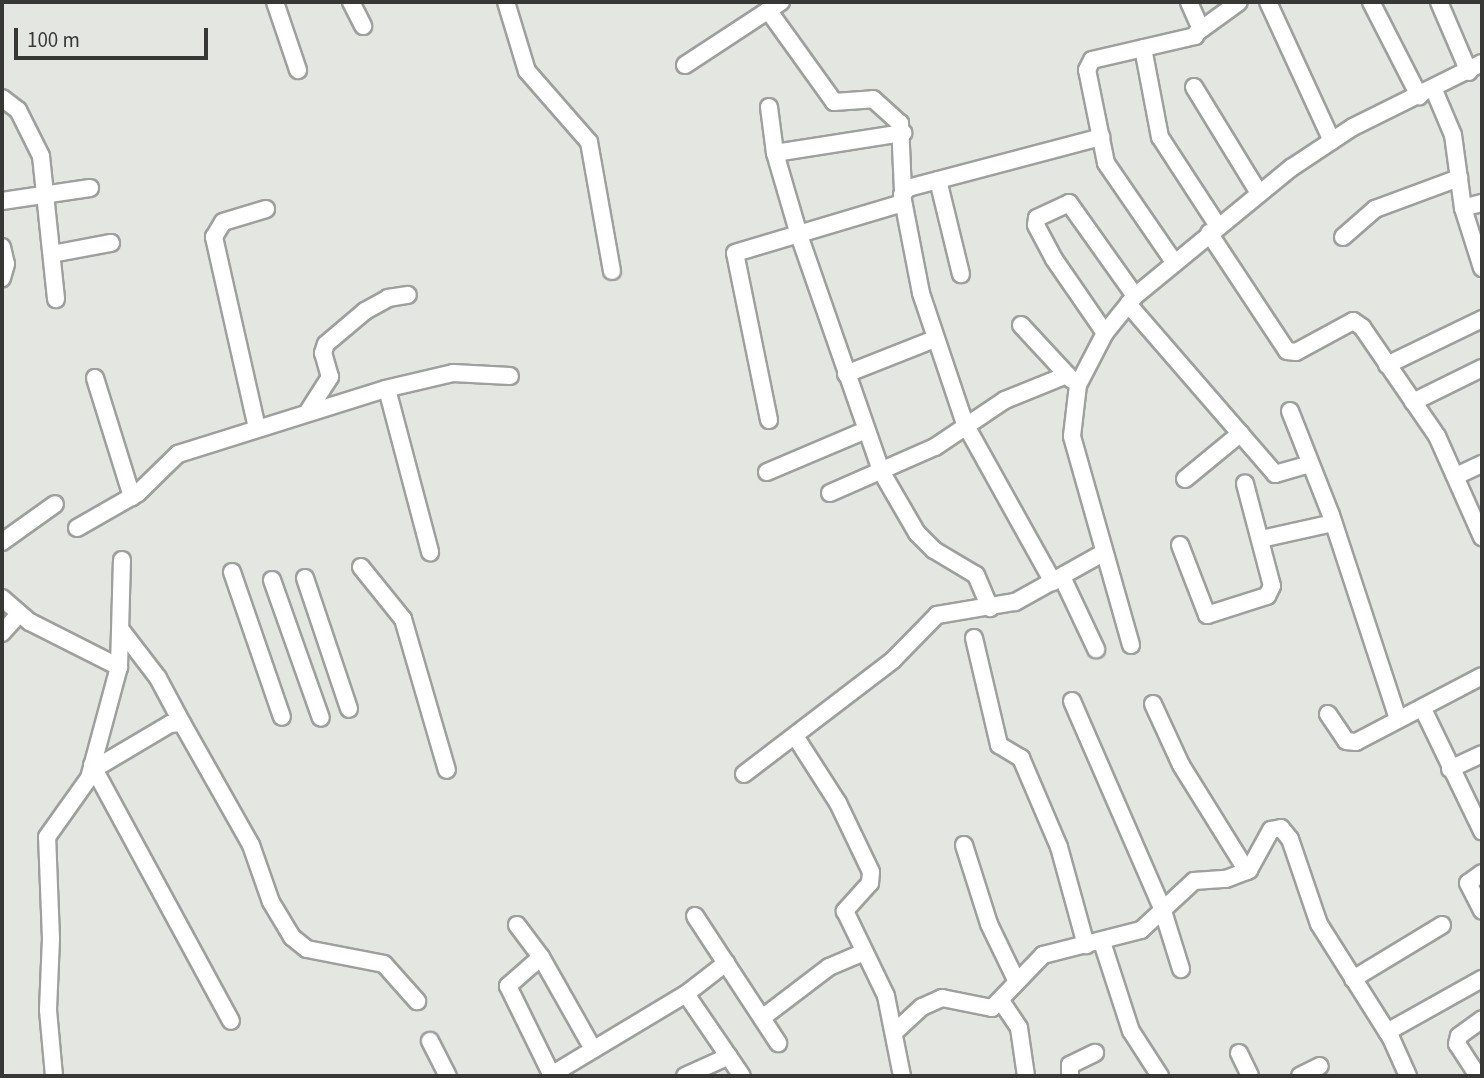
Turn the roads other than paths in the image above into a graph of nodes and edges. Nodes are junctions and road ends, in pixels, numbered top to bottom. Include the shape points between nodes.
1 (275, 2) edge
2 (351, 2) edge
3 (506, 2) edge
4 (1189, 2) edge
5 (1239, 2) edge
6 (1371, 2) edge
7 (1439, 2) edge
8 (1271, 3) edge
9 (775, 6) edge
10 (363, 26) dead end
11 (1199, 31) junction
12 (1143, 48) junction
13 (685, 65) dead end
14 (1476, 68) edge
15 (298, 70) dead end
16 (1194, 87) dead end
17 (1426, 93) junction
18 (2, 98) edge
19 (769, 107) dead end
20 (904, 133) junction
21 (1101, 137) junction
22 (1332, 141) junction
23 (775, 153) junction
24 (1459, 178) junction
25 (938, 180) junction
26 (90, 188) dead end
27 (1259, 193) junction
28 (47, 194) junction
29 (903, 198) junction
30 (2, 201) edge
31 (1482, 203) edge
32 (1463, 208) junction
33 (267, 209) dead end
34 (1214, 230) junction
35 (799, 235) junction
36 (1343, 237) dead end
37 (111, 243) dead end
38 (2, 247) edge
39 (52, 254) junction
40 (1174, 262) junction
41 (1482, 268) edge
42 (612, 271) dead end
43 (961, 274) dead end
44 (2, 278) edge
45 (408, 295) dead end
46 (56, 299) dead end
47 (1131, 300) junction
48 (1482, 319) edge
49 (1021, 325) dead end
50 (1105, 333) junction
51 (935, 339) junction
52 (1387, 365) junction
53 (1482, 368) edge
54 (846, 374) junction
55 (510, 376) dead end
56 (95, 378) dead end
57 (1072, 380) junction
58 (387, 389) junction
59 (1413, 402) junction
60 (1290, 411) dead end
61 (307, 413) junction
62 (769, 420) dead end
63 (965, 424) junction
64 (257, 428) junction
65 (866, 430) junction
66 (1241, 433) junction
67 (1310, 464) junction
68 (1482, 464) edge
69 (881, 471) junction
70 (767, 472) dead end
71 (1456, 476) junction
72 (1185, 479) dead end
73 (1245, 484) dead end
74 (830, 494) dead end
75 (132, 497) junction
76 (55, 505) dead end
77 (1333, 523) junction
78 (76, 528) dead end
79 (1482, 537) edge
80 (1261, 539) junction
81 (2, 542) edge
82 (1180, 545) dead end
83 (430, 552) dead end
84 (1103, 553) junction
85 (121, 560) dead end
86 (361, 567) dead end
87 (232, 572) dead end
88 (305, 578) dead end
89 (272, 580) dead end
90 (1057, 580) junction
91 (2, 598) edge
92 (990, 608) junction
93 (19, 614) junction
94 (122, 631) junction
95 (2, 633) edge
96 (974, 638) dead end
97 (1131, 645) dead end
98 (1097, 649) dead end
99 (119, 667) junction
100 (1482, 676) edge
101 (1072, 701) dead end
102 (1153, 704) dead end
103 (349, 709) dead end
104 (1423, 709) junction
105 (1328, 714) dead end
106 (282, 717) dead end
107 (321, 718) dead end
108 (1398, 719) junction
109 (182, 723) junction
110 (795, 736) junction
111 (1482, 754) edge
112 (93, 767) junction
113 (1450, 769) junction
114 (447, 770) dead end
115 (744, 774) dead end
116 (1482, 831) edge
117 (964, 845) dead end
118 (1247, 871) junction
119 (1482, 873) edge
120 (1162, 908) junction
121 (1482, 911) edge
122 (695, 916) dead end
123 (517, 925) dead end
124 (1442, 925) dead end
125 (1094, 944) junction
126 (864, 952) junction
127 (541, 957) junction
128 (726, 963) junction
129 (1181, 970) dead end
130 (1353, 979) junction
131 (1482, 979) edge
132 (1017, 982) junction
133 (686, 994) junction
134 (417, 1001) dead end
135 (1001, 1001) junction
136 (762, 1018) junction
137 (1482, 1019) edge
138 (231, 1021) dead end
139 (896, 1031) junction
140 (1387, 1032) junction
141 (430, 1041) dead end
142 (778, 1043) dead end
143 (593, 1049) junction
144 (1095, 1053) dead end
145 (1239, 1053) dead end
146 (729, 1056) junction
147 (1320, 1066) dead end
148 (54, 1076) edge
149 (448, 1076) edge
150 (552, 1076) edge
151 (685, 1076) edge
152 (742, 1076) edge
153 (902, 1076) edge
154 (1026, 1076) edge
155 (1070, 1076) edge
156 (1160, 1076) edge
157 (1251, 1076) edge
158 (1300, 1076) edge
159 (1408, 1076) edge
160 (1478, 1076) edge

1 - 15 street
2 - 10 street
3 - 42 street via 527,71 582,131 592,149 598,210
4 - 11 street
5 - 11 street
6 - 17 street
7 - 14 street
8 - 22 street
9 - 13 street
9 - 20 street via 834,102 873,99 900,123
11 - 12 street via 1195,36
12 - 21 street via 1089,62
12 - 34 street via 1160,137
14 - 17 street
16 - 27 street
17 - 22 street
17 - 24 street via 1453,135
18 - 28 street via 18,110 41,156
19 - 23 street
20 - 23 street
20 - 29 street
21 - 25 street
21 - 40 street via 1109,168
22 - 27 street
23 - 35 street
24 - 32 street
24 - 36 street via 1375,209
25 - 29 street
25 - 43 street
26 - 28 street
27 - 34 street
28 - 30 street
28 - 39 street
29 - 35 street
29 - 51 street via 915,268
31 - 32 street
32 - 41 street
33 - 64 street via 223,222 214,237
34 - 40 street
34 - 52 street via 1287,351 1296,352 1353,321
35 - 54 street
35 - 62 street via 735,253
37 - 39 street
38 - 44 street
39 - 46 street
40 - 47 street
45 - 61 street via 388,298 365,311 324,346 330,377
47 - 50 street
47 - 50 street via 1069,203 1037,218 1036,225 1054,258
47 - 66 street
48 - 52 street
49 - 57 street
50 - 57 street
51 - 54 street
51 - 63 street
52 - 59 street
53 - 59 street
54 - 65 street
55 - 58 street via 453,373
56 - 75 street
57 - 63 street via 1004,400
57 - 84 street via 1072,436
58 - 61 street
58 - 83 street
59 - 71 street
60 - 67 street
61 - 64 street
63 - 69 street via 935,446
63 - 90 street
64 - 75 street via 178,454
65 - 69 street
65 - 70 street
66 - 67 street via 1275,474
66 - 72 street
67 - 77 street
68 - 71 street
69 - 74 street
69 - 92 street via 917,533 934,550 976,575
71 - 79 street
73 - 80 street
75 - 78 street
76 - 81 street
77 - 80 street
77 - 108 street
80 - 82 street via 1272,590 1211,616 1202,609
84 - 90 street
84 - 97 street
85 - 94 street
86 - 114 street via 403,619
87 - 106 street
88 - 103 street
89 - 107 street
90 - 92 street via 1015,602
90 - 98 street
91 - 93 street
92 - 110 street via 937,615 893,660
93 - 95 street
93 - 99 street
94 - 99 street
94 - 109 street via 158,678
96 - 125 street via 999,745 1021,758
99 - 112 street
100 - 104 street
101 - 120 street
102 - 118 street via 1177,756
104 - 108 street
104 - 113 street
105 - 108 street via 1349,743
109 - 112 street via 170,724
109 - 134 street via 251,845 271,902 292,937 307,949 384,964
110 - 115 street
110 - 126 street via 838,803 871,872 870,883 845,911
111 - 113 street
112 - 138 street
112 - 148 street via 86,785 47,837 48,1010
113 - 116 street
117 - 132 street via 989,924
118 - 120 street via 1226,879 1194,881
118 - 130 street via 1271,830 1284,830 1319,924
119 - 121 street via 1468,883
120 - 125 street via 1141,930
120 - 129 street
122 - 128 street
123 - 127 street
124 - 130 street
125 - 132 street via 1043,955
125 - 156 street via 1131,1031
126 - 136 street via 829,968
126 - 139 street via 886,996
127 - 143 street
127 - 150 street via 508,986
128 - 133 street
128 - 136 street
130 - 140 street
131 - 140 street
132 - 135 street
133 - 143 street
133 - 146 street
135 - 139 street via 988,1009 949,998 932,1001
135 - 154 street via 1018,1028
136 - 142 street
137 - 160 street via 1459,1036 1457,1044
139 - 153 street
140 - 159 street
141 - 149 street
143 - 150 street
144 - 155 street via 1070,1065
145 - 157 street
146 - 151 street
146 - 152 street
147 - 158 street

